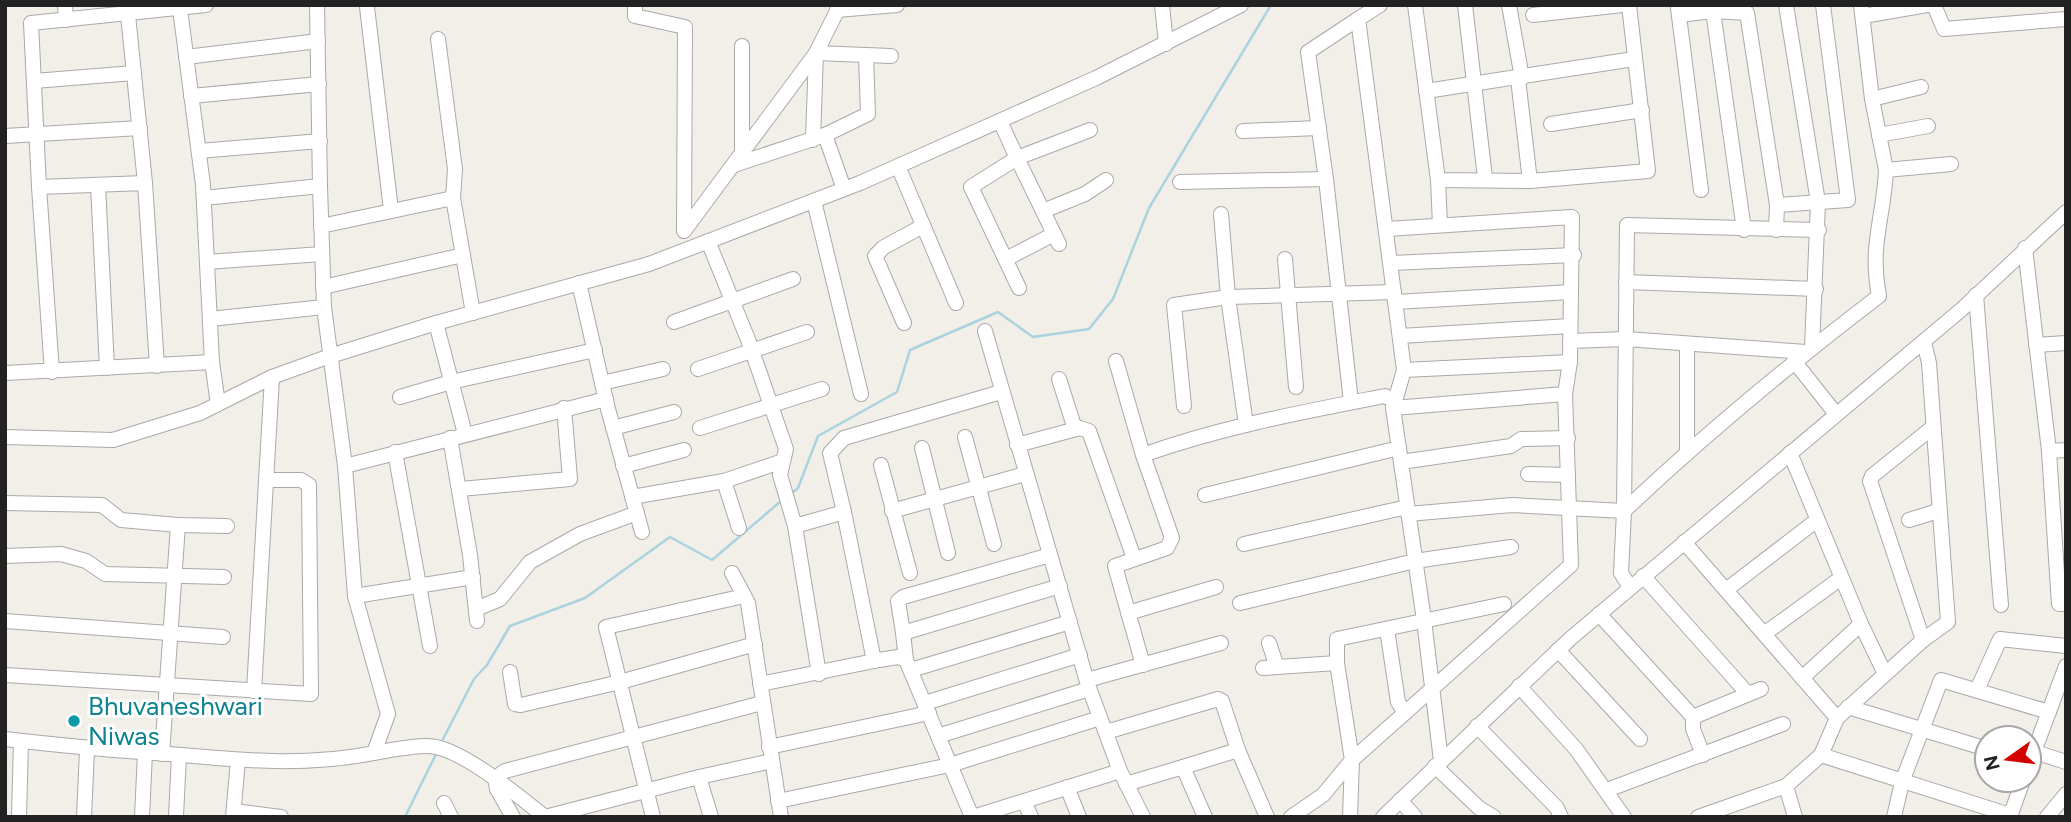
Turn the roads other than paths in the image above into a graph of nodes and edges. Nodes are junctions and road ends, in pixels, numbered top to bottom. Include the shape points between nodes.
1 (206, 5) edge
2 (317, 5) edge
3 (635, 5) edge
4 (897, 5) edge
5 (1162, 5) edge
6 (1241, 5) edge
7 (1380, 5) edge
8 (1415, 5) edge
9 (1465, 5) edge
10 (1509, 5) edge
11 (1622, 5) edge
12 (1629, 5) edge
13 (1786, 5) edge
14 (1823, 5) edge
15 (1927, 5) edge
16 (1934, 5) edge
17 (367, 7) dead end
18 (839, 8) edge
19 (1730, 8) edge
20 (180, 9) junction
21 (1678, 10) edge
22 (1713, 11) junction
23 (1862, 11) edge
24 (65, 13) edge
25 (128, 15) junction
26 (1533, 15) dead end
27 (1357, 19) junction
28 (2066, 19) edge
29 (438, 39) dead end
30 (318, 41) junction
31 (1166, 44) junction
32 (742, 46) dead end
33 (816, 53) junction
34 (866, 55) junction
35 (891, 56) dead end
36 (186, 57) junction
37 (1634, 59) junction
38 (134, 73) junction
39 (1520, 78) junction
40 (34, 81) junction
41 (319, 84) junction
42 (1476, 84) junction
43 (1921, 87) dead end
44 (1426, 91) junction
45 (191, 96) junction
46 (1872, 99) junction
47 (1642, 110) junction
48 (1000, 121) junction
49 (1551, 124) dead end
50 (1928, 126) dead end
51 (140, 128) junction
52 (1319, 128) junction
53 (1090, 130) dead end
54 (1242, 131) dead end
55 (37, 134) junction
56 (1879, 135) junction
57 (5, 136) edge
58 (819, 137) junction
59 (320, 141) junction
60 (199, 151) junction
61 (1017, 158) junction
62 (738, 159) junction
63 (1951, 164) dead end
64 (898, 166) junction
65 (1886, 170) junction
66 (1485, 178) junction
67 (1326, 179) junction
68 (1106, 180) dead end
69 (1438, 180) junction
70 (1530, 181) junction
71 (1180, 182) dead end
72 (145, 183) junction
73 (98, 185) junction
74 (320, 186) junction
75 (39, 187) junction
76 (844, 189) junction
77 (1701, 190) dead end
78 (204, 198) junction
79 (453, 198) junction
80 (814, 201) junction
81 (1818, 202) junction
82 (1777, 205) junction
83 (391, 210) junction
84 (1043, 211) junction
85 (2066, 212) edge
86 (1221, 214) dead end
87 (1440, 225) junction
88 (321, 226) junction
89 (923, 226) junction
90 (1387, 229) junction
91 (1744, 230) junction
92 (1776, 230) junction
93 (1819, 230) junction
94 (684, 231) junction
95 (708, 241) junction
96 (2025, 248) junction
97 (685, 250) junction
98 (322, 254) junction
99 (463, 255) junction
100 (1574, 255) junction
101 (1006, 259) junction
102 (1285, 259) dead end
103 (207, 262) junction
104 (1391, 263) junction
105 (793, 279) dead end
106 (1626, 282) junction
107 (579, 283) junction
108 (323, 287) junction
109 (1019, 288) dead end
110 (1816, 289) junction
111 (1571, 292) junction
112 (1288, 295) junction
113 (1337, 295) junction
114 (1976, 295) junction
115 (1228, 297) junction
116 (1394, 297) junction
117 (731, 299) junction
118 (956, 303) dead end
119 (324, 307) junction
120 (473, 313) junction
121 (210, 319) junction
122 (674, 322) dead end
123 (436, 323) junction
124 (904, 323) dead end
125 (1570, 326) junction
126 (807, 331) dead end
127 (985, 331) dead end
128 (1400, 336) junction
129 (1626, 339) junction
130 (1570, 341) junction
131 (1924, 342) junction
132 (2066, 343) edge
133 (1687, 344) junction
134 (2036, 345) junction
135 (751, 349) junction
136 (595, 350) junction
137 (1809, 350) junction
138 (330, 356) junction
139 (1116, 361) dead end
140 (1794, 361) junction
141 (212, 362) junction
142 (1570, 362) junction
143 (157, 366) junction
144 (107, 368) junction
145 (663, 369) dead end
146 (698, 369) dead end
147 (1404, 370) junction
148 (52, 372) junction
149 (5, 373) edge
150 (272, 377) junction
151 (1059, 379) dead end
152 (452, 382) junction
153 (602, 383) junction
154 (1296, 387) dead end
155 (822, 389) dead end
156 (1001, 392) junction
157 (861, 394) dead end
158 (1565, 394) junction
159 (400, 397) dead end
160 (606, 399) junction
161 (1351, 402) junction
162 (218, 404) junction
163 (770, 404) junction
164 (1393, 405) junction
165 (1184, 406) dead end
166 (564, 408) junction
167 (674, 412) dead end
168 (1836, 414) junction
169 (1246, 425) junction
170 (1933, 427) junction
171 (613, 428) junction
172 (700, 428) dead end
173 (1075, 429) junction
174 (465, 434) junction
175 (5, 436) edge
176 (965, 436) dead end
177 (450, 438) junction
178 (1568, 438) junction
179 (1017, 445) junction
180 (922, 448) dead end
181 (684, 450) dead end
182 (2066, 450) edge
183 (2049, 451) junction
184 (395, 452) junction
185 (1687, 452) junction
186 (1790, 453) junction
187 (1143, 455) junction
188 (1400, 455) junction
189 (783, 461) junction
190 (881, 465) dead end
191 (623, 466) junction
192 (345, 467) junction
193 (1025, 474) junction
194 (1528, 474) dead end
195 (1568, 475) junction
196 (267, 480) junction
197 (724, 481) junction
198 (979, 488) junction
199 (460, 489) junction
200 (1205, 495) dead end
201 (632, 497) junction
202 (936, 499) junction
203 (5, 503) edge
204 (1569, 509) junction
205 (892, 511) junction
206 (1408, 511) junction
207 (1624, 511) junction
208 (1938, 511) junction
209 (844, 512) junction
210 (637, 513) junction
211 (1817, 520) junction
212 (1909, 520) dead end
213 (178, 524) junction
214 (228, 526) dead end
215 (795, 526) junction
216 (739, 528) dead end
217 (642, 532) dead end
218 (1684, 542) junction
219 (994, 544) dead end
220 (1244, 544) dead end
221 (1511, 547) dead end
222 (948, 553) dead end
223 (1050, 555) junction
224 (5, 556) edge
225 (1134, 558) junction
226 (1415, 561) junction
227 (2061, 570) edge
228 (732, 573) dead end
229 (909, 573) dead end
230 (1643, 576) junction
231 (175, 577) junction
232 (224, 577) dead end
233 (472, 577) junction
234 (1841, 578) junction
235 (419, 584) junction
236 (1060, 586) junction
237 (1216, 587) dead end
238 (1630, 587) junction
239 (1726, 590) junction
240 (355, 596) junction
241 (744, 596) junction
242 (1240, 603) dead end
243 (1504, 604) dead end
244 (2066, 604) edge
245 (2001, 605) dead end
246 (1128, 613) junction
247 (1599, 614) junction
248 (1424, 620) junction
249 (5, 621) edge
250 (1070, 622) junction
251 (1861, 624) junction
252 (1387, 629) junction
253 (171, 632) junction
254 (903, 633) junction
255 (1764, 634) junction
256 (223, 637) dead end
257 (1923, 640) junction
258 (1221, 643) dead end
259 (1269, 643) dead end
260 (755, 644) junction
261 (430, 646) dead end
262 (2066, 646) edge
263 (1558, 650) junction
264 (1080, 655) junction
265 (874, 661) junction
266 (1337, 663) junction
267 (909, 665) junction
268 (1143, 665) junction
269 (2066, 666) edge
270 (510, 672) dead end
271 (819, 674) junction
272 (1885, 674) junction
273 (5, 675) edge
274 (1802, 678) junction
275 (620, 682) junction
276 (760, 684) junction
277 (1088, 684) junction
278 (167, 685) junction
279 (1519, 686) junction
280 (1432, 689) junction
281 (1977, 690) junction
282 (254, 691) junction
283 (2060, 699) edge
284 (762, 703) junction
285 (1848, 707) junction
286 (927, 708) junction
287 (2049, 712) junction
288 (1405, 713) junction
289 (1693, 717) junction
290 (1837, 718) junction
291 (1783, 724) dead end
292 (1103, 725) junction
293 (1477, 726) junction
294 (2043, 728) edge
295 (1920, 729) junction
296 (938, 736) junction
297 (634, 737) junction
298 (1640, 738) dead end
299 (5, 740) edge
300 (21, 741) junction
301 (1973, 745) edge
302 (87, 750) junction
303 (1238, 750) junction
304 (145, 752) junction
305 (374, 753) junction
306 (162, 754) junction
307 (771, 754) junction
308 (179, 755) junction
309 (1703, 755) junction
310 (1821, 755) junction
311 (238, 760) junction
312 (1352, 760) junction
313 (2043, 761) edge
314 (2066, 762) edge
315 (1438, 763) junction
316 (950, 765) junction
317 (1183, 767) junction
318 (699, 777) junction
319 (1123, 777) junction
320 (495, 778) junction
321 (1902, 782) junction
322 (1786, 786) junction
323 (1067, 787) junction
324 (646, 790) junction
325 (1607, 790) junction
326 (2018, 794) edge
327 (2066, 794) edge
328 (1400, 800) junction
329 (778, 801) junction
330 (1024, 801) junction
331 (444, 803) dead end
332 (233, 814) edge
333 (2010, 816) edge
334 (19, 817) edge
335 (84, 817) edge
336 (142, 817) edge
337 (176, 817) edge
338 (282, 817) edge
339 (452, 817) edge
340 (513, 817) edge
341 (545, 817) edge
342 (653, 817) edge
343 (711, 817) edge
344 (781, 817) edge
345 (972, 817) edge
346 (1031, 817) edge
347 (1079, 817) edge
348 (1143, 817) edge
349 (1205, 817) edge
350 (1267, 817) edge
351 (1291, 817) edge
352 (1350, 817) edge
353 (1383, 817) edge
354 (1415, 817) edge
355 (1494, 817) edge
356 (1561, 817) edge
357 (1624, 817) edge
358 (1698, 817) edge
359 (1795, 817) edge
360 (1894, 817) edge
361 (2047, 817) edge

1 - 20 street
2 - 30 street
3 - 94 street via 635,16 685,27
4 - 18 street
5 - 31 street
6 - 31 street
7 - 27 street
8 - 44 street
9 - 42 street
10 - 39 street
11 - 26 street
12 - 37 street
13 - 81 street
14 - 81 street via 1849,196 1848,200
15 - 23 street
16 - 28 street via 1944,29
17 - 83 street
18 - 33 street
19 - 22 street
19 - 82 street via 1747,13
20 - 25 street
20 - 36 street
21 - 22 street
21 - 77 street
22 - 91 street
23 - 46 street
24 - 25 street
24 - 40 street via 32,23
25 - 38 street
27 - 52 street via 1308,52
27 - 90 street
29 - 79 street via 456,169
30 - 36 street
30 - 41 street
31 - 48 street
32 - 62 street
33 - 34 street
33 - 58 street
33 - 62 street
34 - 35 street
34 - 58 street via 868,114
36 - 45 street
37 - 39 street
37 - 47 street
38 - 40 street
38 - 51 street
39 - 42 street
39 - 70 street
40 - 55 street
41 - 45 street
41 - 59 street
42 - 44 street
42 - 66 street
43 - 46 street
44 - 69 street
45 - 60 street
46 - 56 street
47 - 49 street
47 - 70 street via 1648,171
48 - 61 street
48 - 64 street
50 - 56 street
51 - 55 street
51 - 72 street
52 - 54 street
52 - 67 street
53 - 61 street
55 - 57 street
55 - 75 street
56 - 65 street
58 - 62 street
58 - 76 street
59 - 60 street
59 - 74 street
60 - 78 street
61 - 84 street
61 - 101 street via 971,187
62 - 94 street
63 - 65 street
64 - 76 street
64 - 89 street
65 - 137 street via 1875,244 1879,296
66 - 69 street
66 - 70 street
67 - 71 street
67 - 113 street
68 - 84 street
69 - 87 street
72 - 73 street
72 - 143 street
73 - 75 street
73 - 144 street
74 - 78 street
74 - 88 street
75 - 148 street
76 - 80 street
78 - 103 street
79 - 83 street
79 - 99 street
80 - 95 street
80 - 157 street
81 - 82 street
81 - 93 street
82 - 92 street
83 - 88 street
84 - 101 street via 1056,239
85 - 96 street
86 - 115 street
87 - 90 street
87 - 100 street via 1572,217
88 - 98 street
89 - 118 street
89 - 124 street via 875,256
90 - 104 street
91 - 92 street
91 - 106 street via 1627,225
92 - 93 street
93 - 110 street
94 - 97 street
95 - 97 street
95 - 117 street
96 - 114 street
96 - 134 street
97 - 107 street
98 - 103 street
98 - 108 street
99 - 108 street
99 - 120 street
100 - 104 street
100 - 111 street
101 - 109 street
102 - 112 street
103 - 121 street
104 - 116 street
105 - 117 street
106 - 110 street
106 - 129 street
107 - 120 street
107 - 136 street
108 - 119 street
110 - 137 street
111 - 116 street
111 - 125 street
112 - 113 street
112 - 115 street
112 - 154 street
113 - 116 street
113 - 161 street
114 - 131 street
114 - 245 street
115 - 165 street via 1173,307
115 - 169 street
116 - 128 street
117 - 122 street
117 - 135 street
119 - 121 street
119 - 138 street
120 - 123 street
121 - 141 street
123 - 138 street
123 - 152 street
125 - 128 street
125 - 130 street
126 - 135 street
127 - 156 street
128 - 147 street
129 - 130 street
129 - 133 street
129 - 207 street
130 - 142 street
131 - 168 street
131 - 170 street
132 - 134 street
133 - 137 street
133 - 185 street
134 - 183 street
135 - 146 street
135 - 163 street
136 - 152 street
136 - 153 street
137 - 140 street
138 - 150 street
138 - 192 street
139 - 187 street
140 - 168 street
140 - 185 street
141 - 143 street
141 - 162 street
142 - 147 street
142 - 158 street
143 - 144 street
144 - 148 street
145 - 153 street
147 - 164 street
148 - 149 street
150 - 162 street
150 - 196 street
151 - 173 street
152 - 159 street
152 - 174 street
153 - 160 street
155 - 163 street
156 - 179 street
156 - 209 street via 844,438 830,453
158 - 164 street
158 - 178 street
160 - 166 street
160 - 171 street
161 - 164 street via 1385,396
161 - 169 street
162 - 175 street via 113,440
163 - 172 street
163 - 189 street via 786,449
164 - 188 street
166 - 174 street
166 - 199 street via 570,479
167 - 171 street
168 - 186 street
169 - 187 street
170 - 208 street
170 - 257 street via 1870,481
171 - 191 street
173 - 179 street
173 - 225 street via 1085,428 1092,434
174 - 177 street
176 - 198 street
177 - 184 street
177 - 199 street
178 - 188 street via 1521,439 1511,446
178 - 195 street
179 - 193 street
180 - 202 street
181 - 191 street
182 - 183 street
183 - 227 street
184 - 192 street
184 - 235 street
185 - 207 street
186 - 211 street
186 - 218 street
187 - 225 street via 1172,542 1167,548
188 - 200 street
188 - 206 street
189 - 197 street
189 - 215 street via 780,475
190 - 205 street
191 - 201 street
192 - 240 street
193 - 198 street
193 - 223 street
194 - 195 street
195 - 204 street
196 - 282 street
196 - 282 street via 301,480 309,485 313,687 308,695
197 - 201 street
197 - 216 street
198 - 202 street
198 - 219 street
199 - 233 street
201 - 210 street
202 - 205 street
202 - 222 street
203 - 213 street via 102,505 121,520
204 - 206 street via 1512,505
204 - 207 street
204 - 280 street via 1571,565
205 - 229 street
206 - 220 street
206 - 226 street
207 - 238 street via 1620,573
208 - 212 street
208 - 257 street via 1948,622
209 - 215 street
209 - 265 street
210 - 217 street
210 - 233 street via 580,534 530,562 500,599 477,615
211 - 234 street
211 - 239 street
213 - 214 street
213 - 231 street
215 - 271 street
218 - 230 street
218 - 239 street
221 - 226 street
223 - 236 street
223 - 254 street via 903,597 898,601
224 - 231 street via 61,554 86,561 105,574
225 - 246 street via 1114,569
226 - 242 street
226 - 248 street
227 - 244 street via 2059,604
228 - 241 street
230 - 238 street
230 - 289 street via 1754,691
231 - 232 street
231 - 253 street
233 - 235 street
234 - 251 street
234 - 255 street
235 - 240 street
235 - 261 street
236 - 250 street
236 - 254 street
237 - 246 street
238 - 247 street
239 - 255 street
240 - 305 street via 388,714
241 - 260 street
241 - 275 street via 606,627
243 - 248 street
246 - 268 street
247 - 263 street
247 - 289 street
248 - 252 street
248 - 280 street
249 - 253 street
250 - 264 street
250 - 267 street
251 - 272 street
251 - 274 street
252 - 266 street via 1337,639
252 - 288 street via 1398,702
253 - 256 street
253 - 278 street
254 - 267 street
255 - 274 street
257 - 272 street
258 - 268 street
259 - 266 street via 1270,668
260 - 275 street
260 - 276 street
262 - 281 street via 2000,639
263 - 279 street
263 - 298 street
264 - 277 street
264 - 286 street
265 - 267 street via 898,657
265 - 271 street
266 - 312 street
267 - 286 street
268 - 277 street
269 - 283 street
270 - 275 street via 515,704 522,705
271 - 276 street
272 - 285 street
273 - 278 street
274 - 290 street
275 - 297 street
276 - 284 street
277 - 292 street
277 - 296 street
278 - 282 street
278 - 306 street
279 - 293 street
279 - 325 street
280 - 288 street
280 - 315 street
281 - 287 street
281 - 295 street via 1941,680
283 - 287 street
284 - 297 street
284 - 307 street
285 - 290 street
285 - 295 street
286 - 296 street
286 - 307 street
287 - 294 street
288 - 312 street
289 - 309 street
290 - 310 street
291 - 309 street
292 - 303 street via 1218,699
292 - 316 street
292 - 319 street
293 - 315 street
293 - 356 street
295 - 301 street
295 - 321 street
296 - 316 street
297 - 320 street via 505,771
297 - 324 street
299 - 300 street
300 - 302 street
300 - 334 street
302 - 304 street
302 - 335 street
303 - 317 street
303 - 350 street
304 - 306 street
304 - 336 street
305 - 311 street via 329,762
305 - 320 street via 431,746
306 - 308 street
307 - 318 street
307 - 329 street
308 - 311 street
308 - 337 street
309 - 325 street
310 - 321 street
310 - 322 street
311 - 332 street
312 - 351 street via 1323,795
312 - 352 street
313 - 314 street
315 - 328 street
315 - 355 street via 1479,808
316 - 329 street
316 - 345 street
317 - 319 street
317 - 349 street
318 - 324 street
318 - 343 street
319 - 323 street
319 - 348 street
320 - 340 street
320 - 341 street
321 - 333 street
321 - 360 street
322 - 358 street
322 - 359 street
323 - 330 street
323 - 347 street
324 - 341 street
324 - 342 street
325 - 357 street
326 - 333 street
327 - 361 street
328 - 353 street
328 - 354 street
329 - 344 street
330 - 345 street
330 - 346 street
331 - 339 street
332 - 338 street

